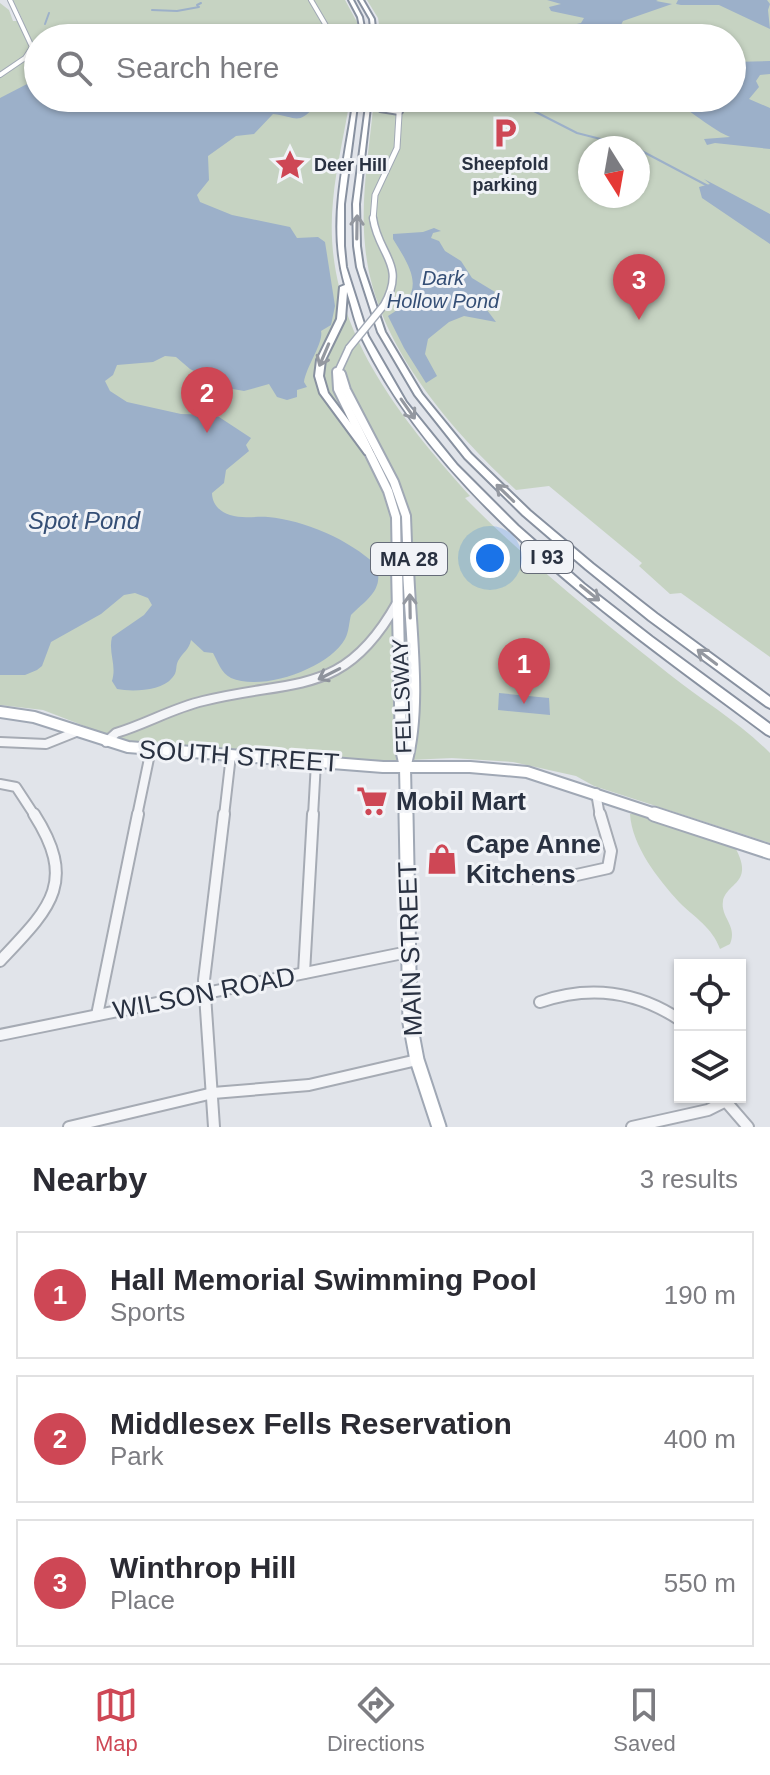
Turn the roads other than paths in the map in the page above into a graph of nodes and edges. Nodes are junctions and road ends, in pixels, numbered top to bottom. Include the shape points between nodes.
1 (10, 0) edge
2 (311, 0) edge
3 (351, 0) edge
4 (361, 0) edge
5 (3, 4) dead end
6 (18, 23) junction
7 (325, 24) edge
8 (361, 24) edge
9 (373, 24) edge
10 (24, 31) edge
11 (24, 59) edge
12 (0, 73) edge
13 (354, 112) edge
14 (368, 112) edge
15 (399, 112) edge
16 (346, 282) junction
17 (340, 366) junction
18 (368, 452) junction
19 (399, 597) junction
20 (770, 703) edge
21 (0, 712) edge
22 (770, 731) edge
23 (76, 732) junction
24 (0, 742) edge
25 (105, 743) junction
26 (151, 749) junction
27 (231, 755) junction
28 (316, 762) junction
29 (405, 767) junction
30 (0, 784) edge
31 (596, 793) junction
32 (770, 852) edge
33 (497, 877) dead end
34 (408, 952) junction
35 (0, 961) edge
36 (304, 973) junction
37 (204, 993) junction
38 (540, 1002) dead end
39 (97, 1015) junction
40 (674, 1016) edge
41 (0, 1035) edge
42 (417, 1060) junction
43 (211, 1094) junction
44 (718, 1103) edge
45 (727, 1103) edge
46 (69, 1127) edge
47 (214, 1127) edge
48 (439, 1127) edge
49 (632, 1127) edge
50 (748, 1127) edge

1 - 6 main road
2 - 7 main road
3 - 8 highway
4 - 9 highway
5 - 6 main road
6 - 10 main road
11 - 12 main road
13 - 16 highway, I 93 via 340,225
20 -> 14 highway, I 93 via 532,519 462,448 406,375 373,312 357,250
15 - 17 main road, bridge via 396,149 373,207 376,229 396,276 395,288
16 -> 18 highway via 341,319 319,376 324,393
16 -> 22 highway, I 93 via 359,324 388,380 475,490 582,587
17 - 18 main road, FELLSWAY / MA 28 via 339,391
29 -> 17 main road, FELLSWAY / MA 28 via 413,702 407,524 397,488 346,390
18 - 19 main road, FELLSWAY / MA 28 via 395,511
19 -> 25 street via 371,641 323,678 193,704 115,734
19 - 29 main road, FELLSWAY / MA 28
21 - 23 main road, SOUTH STREET via 39,717
23 - 24 street via 46,744
23 - 25 main road, SOUTH STREET
25 - 26 main road, SOUTH STREET
26 - 27 main road, SOUTH STREET
26 - 39 street
27 - 28 main road, SOUTH STREET
27 - 37 street
28 - 29 main road, SOUTH STREET
28 - 36 street
29 - 31 main road, SOUTH STREET via 511,770
29 - 34 main road, MAIN STREET / MA 28
30 - 35 street via 16,787 57,863 45,910
31 - 32 main road, SOUTH STREET
31 - 33 street via 596,810 612,857 608,868 563,878
34 - 36 street, WILSON ROAD
34 - 42 main road, MAIN STREET / MA 28
36 - 37 street, WILSON ROAD
37 - 39 street, WILSON ROAD
37 - 43 street
38 - 40 street via 561,994 633,995
39 - 41 street, WILSON ROAD
42 - 43 street via 313,1085
42 - 48 main road, MAIN STREET / MA 28
43 - 46 street
43 - 47 street
44 - 49 street via 708,1110
45 - 50 street

